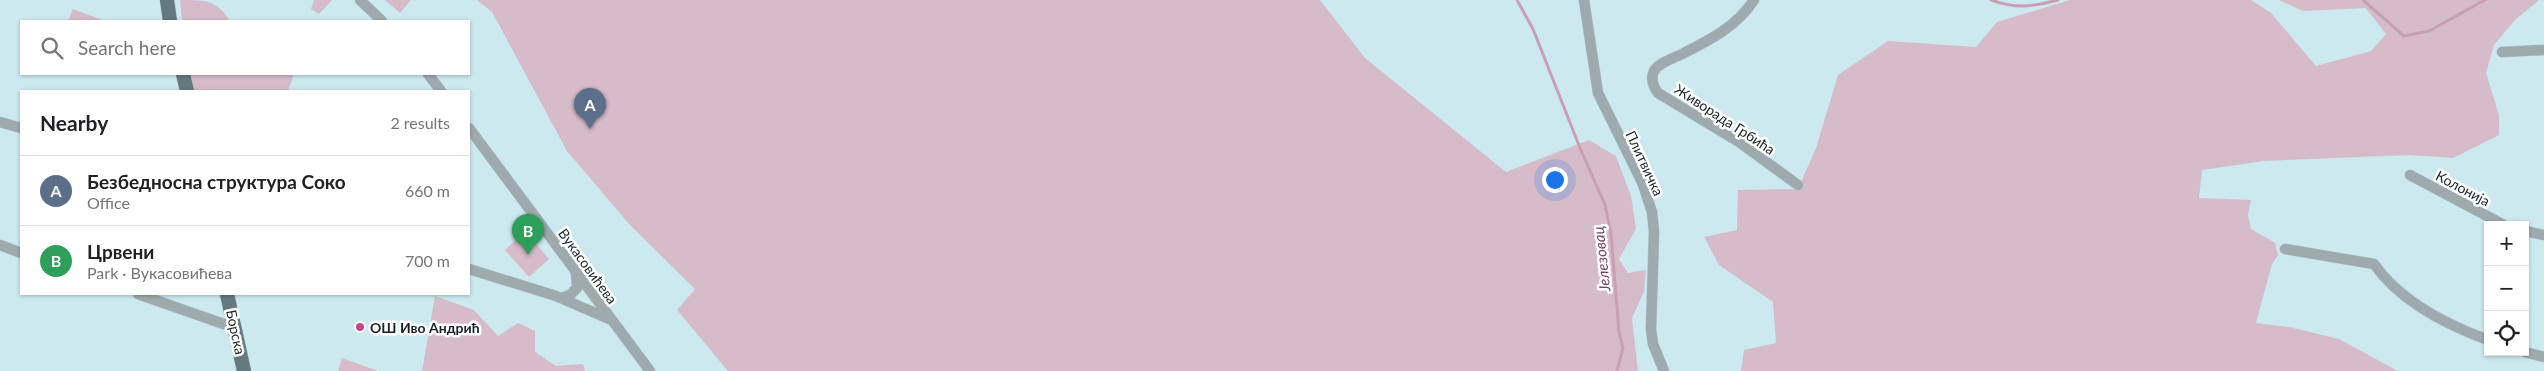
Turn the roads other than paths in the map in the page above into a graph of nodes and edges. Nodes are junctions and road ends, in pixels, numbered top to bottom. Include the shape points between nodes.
1 (167, 0) edge
2 (360, 0) edge
3 (1584, 0) edge
4 (1754, 0) edge
5 (170, 20) edge
6 (381, 20) edge
7 (2544, 50) edge
8 (2502, 52) dead end
9 (183, 75) edge
10 (429, 75) edge
11 (186, 90) edge
12 (440, 90) edge
13 (0, 122) edge
14 (20, 128) edge
15 (470, 129) edge
16 (2410, 175) dead end
17 (1798, 185) dead end
18 (2473, 204) dead end
19 (2496, 221) edge
20 (2505, 221) edge
21 (0, 245) edge
22 (2285, 249) dead end
23 (20, 253) edge
24 (470, 269) edge
25 (576, 270) junction
26 (141, 295) edge
27 (228, 295) edge
28 (562, 298) junction
29 (609, 319) junction
30 (235, 328) junction
31 (2484, 338) edge
32 (2529, 353) edge
33 (2544, 357) edge
34 (244, 371) edge
35 (650, 371) edge
36 (1664, 371) edge

1 - 5 main road
2 - 6 street
3 - 36 street, Плитвичка via 1600,98 1633,162 1652,212 1651,329 1653,344
4 - 17 street, Живорада Грбића via 1733,24 1716,36 1660,65 1653,74 1653,85 1658,92 1739,142
7 - 8 street
9 - 11 main road
10 - 12 street
13 - 14 street
15 - 25 street, Вукасовићева
16 - 19 street, Колонија
18 - 20 street, Колонија
21 - 23 street
22 - 31 street via 2374,264 2411,300 2448,323
24 - 28 street
25 - 28 street via 577,288
25 - 29 street, Вукасовићева via 603,305
26 - 30 street
27 - 30 main road, Борска
28 - 29 street
29 - 35 street, Вукасовићева
30 - 34 main road, Борска
32 - 33 street

